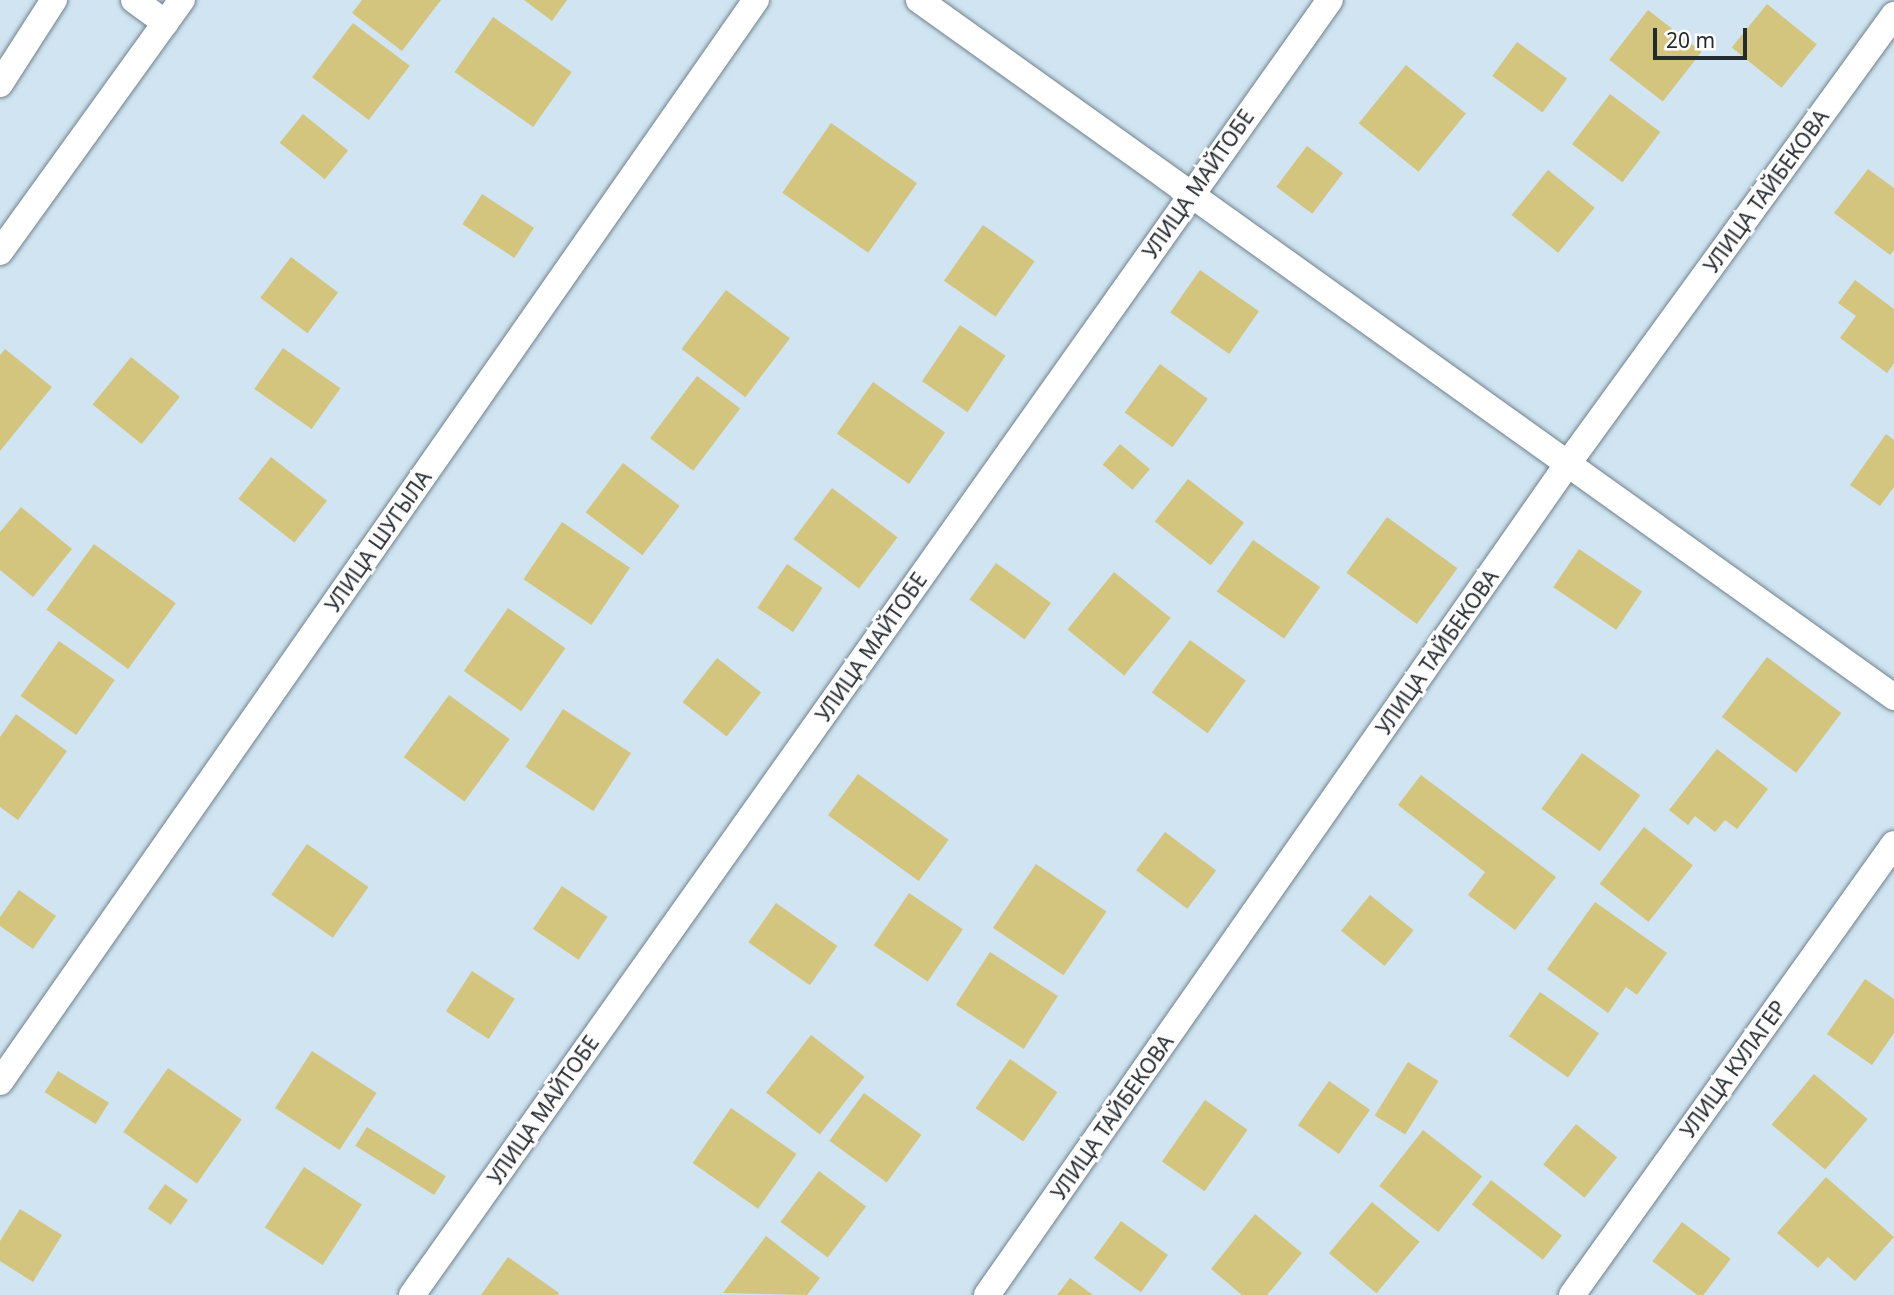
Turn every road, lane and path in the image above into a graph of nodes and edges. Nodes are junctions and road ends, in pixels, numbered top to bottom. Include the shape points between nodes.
1 (54, 0) edge
2 (134, 0) edge
3 (182, 0) edge
4 (756, 0) edge
5 (919, 0) edge
6 (1330, 0) edge
7 (1894, 15) edge
8 (166, 23) junction
9 (0, 84) edge
10 (1192, 194) junction
11 (0, 252) edge
12 (1569, 462) junction
13 (1894, 697) edge
14 (1894, 844) edge
15 (0, 1082) edge
16 (412, 1295) edge
17 (988, 1295) edge
18 (1572, 1295) edge

1 - 9 street
2 - 8 street
3 - 8 street
4 - 15 street, УЛИЦА ШУГЫЛА
5 - 10 street
6 - 10 street, УЛИЦА МАЙТОБЕ
7 - 12 street, УЛИЦА ТАЙБЕКОВА
8 - 11 street
10 - 12 street
10 - 16 street, УЛИЦА МАЙТОБЕ
12 - 13 street
12 - 17 street, УЛИЦА ТАЙБЕКОВА
14 - 18 street, УЛИЦА КУЛАГЕР

